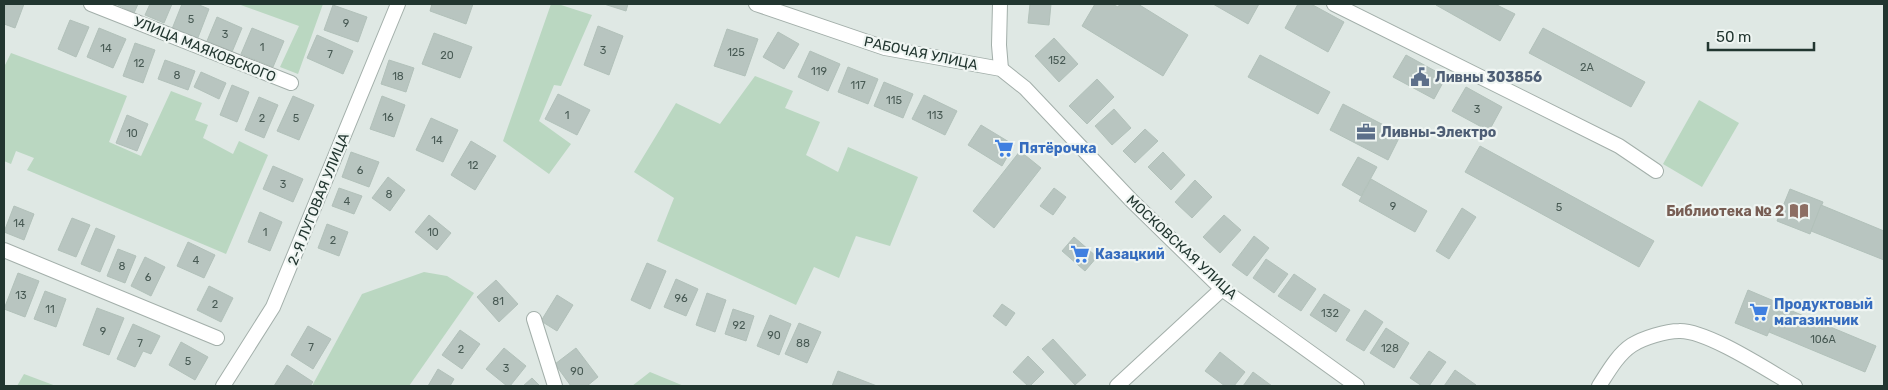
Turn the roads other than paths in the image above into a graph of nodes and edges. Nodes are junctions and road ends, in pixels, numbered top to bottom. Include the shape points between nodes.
1 (91, 4) edge
2 (398, 4) edge
3 (756, 4) edge
4 (1000, 4) edge
5 (1334, 4) edge
6 (1001, 69) junction
7 (291, 83) dead end
8 (1656, 170) dead end
9 (4, 250) edge
10 (1222, 289) junction
11 (534, 319) dead end
12 (217, 338) dead end
13 (223, 386) edge
14 (556, 386) edge
15 (1117, 386) edge
16 (1357, 386) edge
17 (1599, 386) edge
18 (1795, 386) edge

1 - 7 street, УЛИЦА МАЯКОВСКОГО
2 - 13 street, 2-Я ЛУГОВАЯ УЛИЦА via 273,307
3 - 6 street, РАБОЧАЯ УЛИЦА via 885,48
4 - 6 street
5 - 8 street via 1619,146
6 - 10 street, МОСКОВСКАЯ УЛИЦА via 1025,88 1131,200
9 - 12 street
10 - 15 street
10 - 16 street, МОСКОВСКАЯ УЛИЦА
11 - 14 street
17 - 18 street via 1610,368 1632,345 1647,338 1680,331 1713,339

